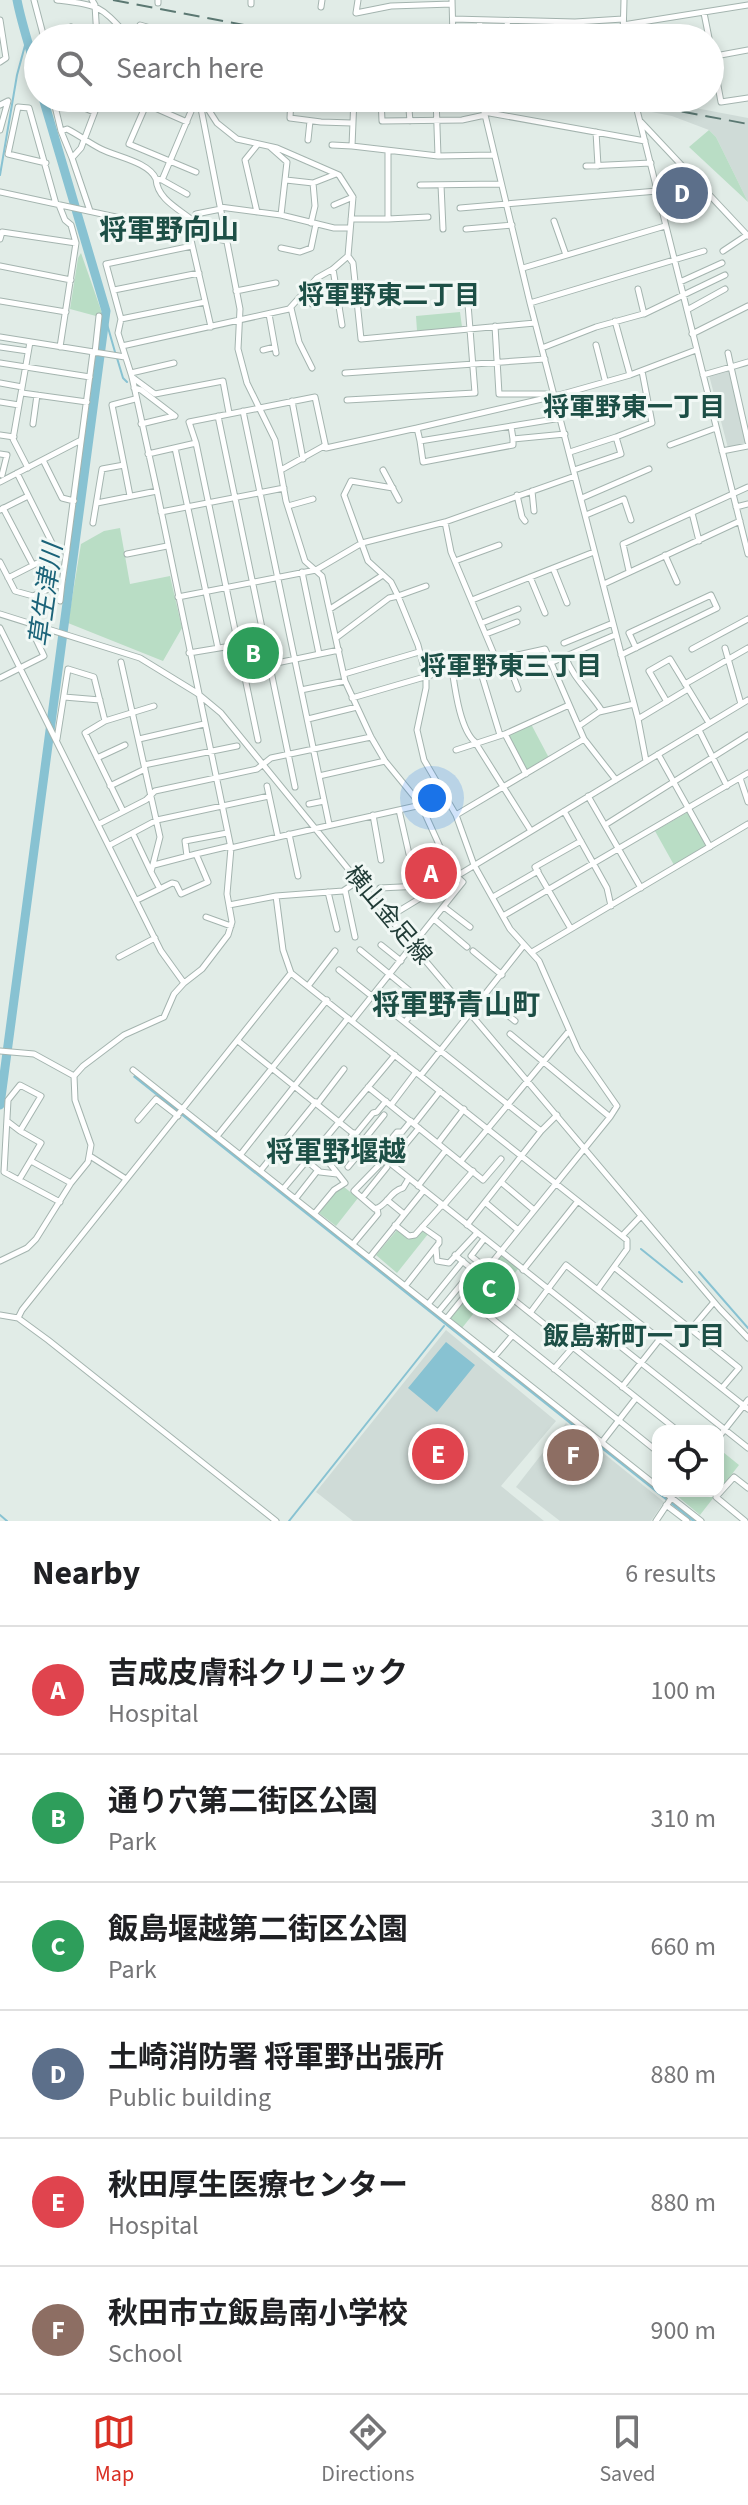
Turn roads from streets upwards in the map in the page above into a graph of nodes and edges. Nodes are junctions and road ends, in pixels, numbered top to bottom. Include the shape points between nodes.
1 (34, 0) edge
2 (57, 0) edge
3 (358, 0) edge
4 (624, 0) edge
5 (452, 2) edge
6 (94, 3) edge
7 (391, 3) edge
8 (422, 3) edge
9 (738, 3) edge
10 (748, 5) edge
11 (704, 13) junction
12 (453, 19) junction
13 (0, 20) edge
14 (479, 20) junction
15 (507, 21) junction
16 (541, 22) joint
17 (575, 22) joint
18 (623, 22) junction
19 (40, 24) edge
20 (96, 24) edge
21 (117, 24) edge
22 (453, 24) edge
23 (480, 24) edge
24 (507, 24) edge
25 (706, 24) edge
26 (748, 50) edge
27 (724, 55) edge
28 (0, 62) edge
29 (748, 98) edge
30 (724, 102) edge
31 (0, 105) edge
32 (24, 108) edge
33 (30, 112) edge
34 (56, 112) edge
35 (94, 112) edge
36 (143, 112) edge
37 (168, 112) edge
38 (191, 112) edge
39 (202, 112) edge
40 (209, 112) edge
41 (290, 112) edge
42 (353, 112) edge
43 (382, 112) edge
44 (409, 112) edge
45 (437, 112) edge
46 (638, 112) edge
47 (484, 114) junction
48 (437, 120) junction
49 (310, 121) junction
50 (410, 121) junction
51 (640, 121) junction
52 (187, 122) junction
53 (352, 123) junction
54 (0, 130) edge
55 (61, 131) junction
56 (596, 132) junction
57 (84, 138) junction
58 (308, 140) dead end
59 (645, 141) junction
60 (258, 144) junction
61 (332, 145) dead end
62 (352, 146) junction
63 (269, 147) junction
64 (388, 151) junction
65 (494, 155) junction
66 (438, 156) junction
67 (72, 158) junction
68 (170, 161) junction
69 (46, 163) junction
70 (651, 163) junction
71 (586, 166) dead end
72 (598, 166) junction
73 (196, 172) dead end
74 (337, 174) junction
75 (159, 180) junction
76 (286, 180) junction
77 (313, 183) junction
78 (501, 184) junction
79 (420, 185) dead end
80 (441, 185) junction
81 (657, 191) junction
82 (0, 192) edge
83 (187, 194) dead end
84 (353, 197) junction
85 (59, 204) junction
86 (334, 205) dead end
87 (507, 205) junction
88 (221, 208) junction
89 (460, 208) dead end
90 (88, 211) junction
91 (257, 212) junction
92 (196, 214) dead end
93 (281, 215) junction
94 (428, 217) dead end
95 (351, 219) junction
96 (388, 219) junction
97 (554, 221) dead end
98 (314, 223) junction
99 (512, 225) junction
100 (665, 226) junction
101 (350, 228) junction
102 (443, 229) dead end
103 (466, 229) dead end
104 (192, 235) junction
105 (748, 236) edge
106 (208, 238) junction
107 (0, 239) edge
108 (227, 241) junction
109 (76, 243) junction
110 (192, 246) junction
111 (281, 248) dead end
112 (704, 251) dead end
113 (723, 251) dead end
114 (566, 255) junction
115 (348, 256) junction
116 (674, 260) junction
117 (722, 263) dead end
118 (0, 266) edge
119 (523, 268) junction
120 (333, 269) junction
121 (199, 273) junction
122 (725, 275) dead end
123 (71, 280) junction
124 (680, 282) junction
125 (276, 283) dead end
126 (308, 286) junction
127 (638, 289) dead end
128 (725, 289) dead end
129 (113, 290) junction
130 (236, 291) junction
131 (683, 296) junction
132 (0, 301) edge
133 (205, 302) junction
134 (530, 303) junction
135 (312, 304) dead end
136 (468, 304) dead end
137 (748, 306) edge
138 (291, 307) junction
139 (687, 310) junction
140 (66, 312) junction
141 (269, 314) junction
142 (644, 314) junction
143 (99, 316) dead end
144 (121, 319) junction
145 (240, 321) junction
146 (615, 321) junction
147 (535, 323) junction
148 (342, 325) dead end
149 (495, 326) junction
150 (211, 327) junction
151 (470, 328) junction
152 (692, 334) junction
153 (0, 337) edge
154 (30, 342) junction
155 (596, 345) dead end
156 (122, 346) junction
157 (0, 347) edge
158 (60, 347) junction
159 (542, 348) junction
160 (263, 350) dead end
161 (696, 350) junction
162 (28, 351) junction
163 (94, 353) junction
164 (728, 353) dead end
165 (126, 357) junction
166 (545, 359) junction
167 (497, 362) junction
168 (748, 362) edge
169 (0, 363) edge
170 (174, 363) dead end
171 (473, 364) junction
172 (26, 367) junction
173 (731, 367) junction
174 (312, 368) dead end
175 (642, 371) junction
176 (345, 373) dead end
177 (131, 375) junction
178 (630, 375) junction
179 (703, 375) junction
180 (90, 377) junction
181 (605, 380) junction
182 (0, 383) edge
183 (133, 388) junction
184 (22, 390) junction
185 (555, 394) junction
186 (37, 395) junction
187 (135, 399) junction
188 (347, 400) dead end
189 (292, 401) junction
190 (0, 402) edge
191 (87, 402) junction
192 (19, 405) junction
193 (259, 408) junction
194 (243, 411) junction
195 (229, 413) junction
196 (218, 416) junction
197 (561, 418) junction
198 (33, 424) dead end
199 (141, 424) junction
200 (511, 426) junction
201 (417, 428) junction
202 (716, 428) junction
203 (565, 434) junction
204 (0, 435) edge
205 (14, 437) junction
206 (616, 437) junction
207 (513, 439) junction
208 (82, 440) junction
209 (420, 441) junction
210 (196, 443) junction
211 (748, 444) edge
212 (325, 445) junction
213 (670, 445) dead end
214 (175, 448) junction
215 (722, 451) junction
216 (570, 452) junction
217 (0, 454) edge
218 (148, 454) junction
219 (303, 459) junction
220 (43, 460) junction
221 (124, 465) junction
222 (28, 468) junction
223 (649, 469) dead end
224 (281, 470) junction
225 (383, 470) dead end
226 (17, 473) junction
227 (574, 473) junction
228 (1, 478) edge
229 (748, 487) edge
230 (284, 488) junction
231 (393, 488) junction
232 (157, 491) junction
233 (532, 491) junction
234 (260, 492) junction
235 (733, 493) junction
236 (517, 495) junction
237 (28, 496) junction
238 (130, 496) junction
239 (235, 497) junction
240 (582, 498) junction
241 (313, 499) dead end
242 (399, 500) dead end
243 (74, 501) junction
244 (209, 502) junction
245 (97, 503) junction
246 (748, 504) edge
247 (188, 506) junction
248 (288, 506) junction
249 (736, 507) junction
250 (2, 509) edge
251 (534, 511) dead end
252 (161, 512) junction
253 (692, 513) junction
254 (586, 515) junction
255 (631, 520) dead end
256 (525, 521) dead end
257 (740, 521) junction
258 (445, 522) junction
259 (93, 523) dead end
260 (699, 541) junction
261 (362, 543) junction
262 (499, 545) dead end
263 (167, 546) junction
264 (67, 548) junction
265 (595, 552) junction
266 (57, 553) junction
267 (127, 554) dead end
268 (748, 554) edge
269 (665, 555) junction
270 (455, 561) junction
271 (0, 562) edge
272 (33, 565) junction
273 (553, 568) junction
274 (316, 570) junction
275 (629, 571) junction
276 (302, 572) junction
277 (383, 575) junction
278 (277, 577) junction
279 (530, 577) junction
280 (8, 578) junction
281 (252, 582) junction
282 (677, 582) dead end
283 (62, 583) junction
284 (604, 584) junction
285 (426, 586) dead end
286 (226, 587) junction
287 (206, 591) junction
288 (398, 596) junction
289 (178, 597) junction
290 (472, 600) junction
291 (60, 601) dead end
292 (567, 603) dead end
293 (330, 609) junction
294 (518, 609) dead end
295 (545, 613) dead end
296 (0, 614) edge
297 (508, 614) junction
298 (748, 619) edge
299 (482, 623) junction
300 (613, 623) junction
301 (33, 625) junction
302 (0, 628) edge
303 (486, 634) junction
304 (616, 635) junction
305 (336, 638) junction
306 (564, 643) dead end
307 (237, 645) junction
308 (218, 648) junction
309 (636, 648) junction
310 (725, 648) dead end
311 (748, 648) edge
312 (692, 649) dead end
313 (339, 650) junction
314 (419, 652) junction
315 (189, 653) junction
316 (319, 654) junction
317 (621, 655) junction
318 (565, 656) junction
319 (506, 657) junction
320 (294, 659) junction
321 (496, 659) junction
322 (728, 659) junction
323 (121, 662) dead end
324 (478, 663) junction
325 (550, 663) junction
326 (270, 664) junction
327 (20, 668) junction
328 (452, 669) junction
329 (243, 670) junction
330 (426, 676) junction
331 (344, 677) junction
332 (0, 678) edge
333 (686, 687) junction
334 (518, 689) dead end
335 (301, 690) junction
336 (197, 693) junction
337 (64, 697) junction
338 (352, 698) junction
339 (100, 700) junction
340 (748, 700) edge
341 (667, 702) junction
342 (634, 704) junction
343 (741, 704) junction
344 (569, 705) junction
345 (154, 706) dead end
346 (357, 707) junction
347 (132, 711) junction
348 (602, 711) junction
349 (308, 719) junction
350 (638, 719) junction
351 (105, 721) junction
352 (204, 724) junction
353 (709, 724) junction
354 (579, 726) junction
355 (699, 730) junction
356 (502, 734) junction
357 (748, 735) edge
358 (55, 737) junction
359 (371, 737) junction
360 (139, 739) junction
361 (584, 739) junction
362 (258, 740) dead end
363 (475, 742) junction
364 (125, 745) dead end
365 (237, 746) dead end
366 (313, 749) junction
367 (456, 750) dead end
368 (210, 752) junction
369 (289, 754) junction
370 (658, 754) junction
371 (712, 756) junction
372 (97, 758) junction
373 (385, 761) junction
374 (646, 761) junction
375 (263, 763) junction
376 (145, 767) junction
377 (748, 773) edge
378 (526, 774) junction
379 (319, 776) junction
380 (216, 778) junction
381 (740, 778) junction
382 (616, 780) junction
383 (673, 780) junction
384 (110, 786) junction
385 (267, 786) dead end
386 (727, 786) junction
387 (295, 787) dead end
388 (504, 787) junction
389 (151, 795) junction
390 (269, 796) junction
391 (588, 796) junction
392 (324, 801) junction
393 (748, 802) edge
394 (309, 804) dead end
395 (421, 805) junction
396 (222, 806) junction
397 (689, 808) junction
398 (399, 810) junction
399 (123, 811) junction
400 (564, 811) junction
401 (373, 815) junction
402 (456, 815) junction
403 (157, 820) junction
404 (99, 824) junction
405 (329, 824) junction
406 (748, 824) edge
407 (605, 825) junction
408 (316, 827) junction
409 (531, 831) junction
410 (227, 833) junction
411 (133, 834) junction
412 (289, 834) junction
413 (278, 837) junction
414 (581, 841) junction
415 (110, 845) junction
416 (230, 847) junction
417 (710, 847) junction
418 (618, 848) junction
419 (196, 854) junction
420 (409, 854) dead end
421 (187, 856) junction
422 (381, 860) dead end
423 (593, 863) junction
424 (154, 865) junction
425 (474, 865) junction
426 (538, 871) junction
427 (151, 872) junction
428 (298, 876) dead end
429 (456, 876) junction
430 (358, 881) junction
431 (380, 888) dead end
432 (641, 888) junction
433 (160, 889) junction
434 (548, 889) junction
435 (345, 890) junction
436 (328, 892) junction
437 (427, 894) junction
438 (276, 896) junction
439 (493, 897) junction
440 (137, 900) junction
441 (229, 905) junction
442 (611, 906) junction
443 (444, 907) junction
444 (503, 916) junction
445 (206, 917) dead end
446 (389, 917) junction
447 (434, 919) junction
448 (231, 926) junction
449 (470, 927) dead end
450 (337, 929) dead end
451 (571, 929) junction
452 (355, 937) dead end
453 (155, 938) junction
454 (381, 945) dead end
455 (414, 945) junction
456 (524, 945) junction
457 (360, 950) dead end
458 (335, 951) dead end
459 (532, 952) junction
460 (119, 957) dead end
461 (401, 961) junction
462 (339, 970) dead end
463 (291, 973) junction
464 (390, 974) junction
465 (502, 975) junction
466 (184, 983) junction
467 (308, 986) junction
468 (373, 996) junction
469 (484, 996) junction
470 (327, 1000) junction
471 (471, 1013) junction
472 (350, 1020) junction
473 (515, 1021) dead end
474 (405, 1022) junction
475 (569, 1031) junction
476 (510, 1034) dead end
477 (238, 1041) junction
478 (439, 1050) junction
479 (1, 1051) edge
480 (395, 1055) junction
481 (544, 1063) junction
482 (272, 1068) junction
483 (344, 1069) dead end
484 (133, 1070) dead end
485 (419, 1074) junction
486 (74, 1076) junction
487 (528, 1081) junction
488 (296, 1086) junction
489 (368, 1087) junction
490 (440, 1091) junction
491 (317, 1102) junction
492 (389, 1103) junction
493 (508, 1105) junction
494 (464, 1109) junction
495 (181, 1112) junction
496 (384, 1115) dead end
497 (557, 1115) junction
498 (610, 1117) junction
499 (138, 1120) dead end
500 (7, 1121) junction
501 (339, 1121) junction
502 (415, 1124) junction
503 (487, 1128) junction
504 (20, 1131) junction
505 (541, 1131) junction
506 (354, 1134) junction
507 (218, 1135) junction
508 (365, 1142) junction
509 (438, 1143) junction
510 (584, 1147) junction
511 (446, 1150) junction
512 (241, 1154) junction
513 (90, 1156) junction
514 (523, 1157) junction
515 (501, 1159) dead end
516 (31, 1161) junction
517 (307, 1161) junction
518 (385, 1161) junction
519 (461, 1161) junction
520 (330, 1164) junction
521 (348, 1167) dead end
522 (261, 1170) junction
523 (320, 1171) junction
524 (473, 1171) junction
525 (338, 1174) junction
526 (409, 1178) junction
527 (126, 1179) junction
528 (19, 1180) junction
529 (71, 1183) junction
530 (502, 1183) junction
531 (556, 1184) junction
532 (284, 1188) junction
533 (421, 1188) junction
534 (296, 1198) junction
535 (362, 1198) junction
536 (387, 1200) junction
537 (578, 1201) junction
538 (60, 1202) junction
539 (486, 1203) junction
540 (443, 1206) junction
541 (377, 1208) junction
542 (534, 1210) junction
543 (315, 1213) junction
544 (404, 1214) junction
545 (641, 1216) junction
546 (395, 1225) junction
547 (467, 1225) junction
548 (422, 1227) junction
549 (518, 1230) junction
550 (477, 1233) junction
551 (622, 1236) junction
552 (484, 1239) junction
553 (353, 1244) junction
554 (436, 1247) junction
555 (500, 1252) junction
556 (455, 1255) junction
557 (370, 1257) junction
558 (0, 1261) edge
559 (463, 1261) junction
560 (614, 1267) junction
561 (487, 1269) junction
562 (523, 1270) junction
563 (406, 1285) junction
564 (459, 1287) junction
565 (598, 1289) junction
566 (548, 1290) junction
567 (467, 1293) junction
568 (714, 1302) junction
569 (429, 1303) junction
570 (439, 1311) junction
571 (530, 1313) junction
572 (0, 1315) edge
573 (18, 1318) junction
574 (447, 1318) junction
575 (692, 1328) junction
576 (512, 1336) junction
577 (748, 1338) edge
578 (659, 1340) junction
579 (573, 1347) junction
580 (495, 1356) junction
581 (641, 1363) junction
582 (554, 1369) junction
583 (622, 1387) junction
584 (722, 1388) junction
585 (636, 1398) junction
586 (747, 1405) edge
587 (619, 1420) junction
588 (670, 1425) edge
589 (718, 1425) edge
590 (724, 1430) joint
591 (602, 1442) junction
592 (652, 1447) edge
593 (748, 1448) edge
594 (652, 1483) edge
595 (748, 1488) edge
596 (666, 1497) edge
597 (672, 1497) edge
598 (669, 1501) junction
599 (276, 1521) edge
600 (656, 1521) edge
601 (687, 1521) edge
602 (701, 1521) edge
603 (745, 1521) edge

1 - 19 street
2 - 6 street
3 - 7 street via 356,13
4 - 18 street
5 - 8 street
5 - 12 street
6 - 20 street
6 - 21 street
7 - 8 street
9 - 10 street
9 - 11 street
11 - 18 street
11 - 25 street
12 - 14 street
12 - 22 street
13 - 28 street via 6,58
14 - 15 street
14 - 23 street
15 - 16 street
15 - 24 street
16 - 17 street
17 - 18 street
26 - 27 street
29 - 30 street
31 - 54 street via 8,101
32 - 69 street via 18,107 8,154
33 - 69 street
34 - 55 street
35 - 57 street
36 - 68 street via 129,144
37 - 52 street
38 - 52 street
39 - 88 street
40 - 60 street via 237,139
41 - 49 street via 290,118
42 - 53 street
43 - 50 street via 382,121
44 - 50 street
45 - 48 street
46 - 51 street
47 - 48 street
47 - 56 street
47 - 65 street
48 - 50 street
48 - 66 street
49 - 53 street
49 - 58 street
51 - 59 street
51 - 105 street
52 - 68 street
53 - 62 street
55 - 57 street
55 - 67 street
56 - 59 street
56 - 72 street
57 - 67 street
57 - 75 street via 136,161
59 - 70 street
60 - 63 street
60 - 91 street via 245,160
61 - 62 street
62 - 64 street
63 - 74 street
63 - 76 street via 287,162
64 - 66 street
64 - 96 street
65 - 66 street
65 - 78 street
67 - 90 street
68 - 73 street
68 - 75 street
69 - 85 street
70 - 72 street
70 - 81 street
71 - 72 street
74 - 77 street
74 - 84 street
75 - 83 street
75 - 106 street via 157,189
76 - 77 street
76 - 93 street
77 - 98 street
78 - 80 street
78 - 87 street
79 - 80 street
80 - 102 street
81 - 87 street
81 - 100 street
82 - 85 street
84 - 86 street
84 - 95 street
85 - 90 street
85 - 109 street
87 - 89 street
87 - 99 street
88 - 91 street
88 - 92 street
88 - 108 street
90 - 104 street
91 - 93 street
93 - 98 street
94 - 96 street
95 - 96 street
95 - 101 street
97 - 114 street
98 - 101 street
98 - 111 street via 311,248
99 - 103 street
99 - 119 street
100 - 114 street
100 - 116 street
101 - 115 street
104 - 106 street
104 - 110 street
105 - 113 street
106 - 108 street
107 - 109 street via 2,232
108 - 130 street
109 - 123 street
110 - 121 street
110 - 129 street via 106,264
112 - 116 street
114 - 119 street
115 - 120 street
115 - 151 street via 361,339
116 - 124 street
116 - 134 street
117 - 124 street
118 - 123 street
119 - 134 street
120 - 126 street
120 - 148 street
121 - 129 street
121 - 133 street
122 - 131 street
123 - 140 street
124 - 131 street
125 - 130 street
126 - 135 street
126 - 138 street
127 - 142 street
128 - 139 street
129 - 144 street
130 - 145 street
131 - 139 street
131 - 142 street
132 - 140 street
133 - 144 street
133 - 150 street
134 - 147 street
136 - 151 street
137 - 152 street
138 - 141 street
138 - 174 street
139 - 152 street
140 - 158 street
141 - 145 street
141 - 160 street via 276,350
142 - 146 street
143 - 163 street
144 - 156 street
145 - 150 street
145 - 193 street via 238,349
146 - 159 street
146 - 178 street
147 - 149 street
147 - 159 street
149 - 151 street
149 - 167 street
150 - 156 street
151 - 171 street
152 - 161 street
153 - 154 street
154 - 158 street
154 - 162 street
155 - 181 street
156 - 165 street
157 - 162 street
158 - 163 street
159 - 166 street
161 - 175 street
161 - 179 street
162 - 172 street
163 - 165 street
163 - 180 street
164 - 173 street
165 - 177 street
166 - 167 street
166 - 185 street
167 - 171 street
167 - 185 street via 499,394
168 - 173 street
169 - 172 street
170 - 177 street
171 - 176 street
171 - 188 street via 475,393
172 - 180 street
172 - 184 street
173 - 179 street
173 - 211 street
175 - 178 street
175 - 206 street via 652,423
177 - 183 street
177 - 195 street via 155,394 223,381
178 - 181 street
179 - 202 street
180 - 191 street
181 - 185 street
182 - 184 street
183 - 187 street
183 - 199 street via 175,416
184 - 186 street
184 - 192 street
185 - 197 street
185 - 201 street
186 - 191 street
186 - 198 street
187 - 199 street
187 - 221 street via 112,405
189 - 193 street
189 - 212 street via 315,397
189 - 219 street
190 - 192 street
191 - 208 street
192 - 205 street
193 - 194 street
193 - 224 street via 275,440
194 - 195 street
194 - 234 street
195 - 196 street
196 - 210 street via 189,422
196 - 239 street
197 - 200 street
197 - 203 street
199 - 218 street
200 - 207 street
200 - 209 street
201 - 209 street
201 - 212 street
202 - 213 street
202 - 215 street
203 - 207 street
203 - 216 street
204 - 205 street
205 - 222 street
206 - 216 street
206 - 227 street via 621,454
207 - 209 street via 513,445 423,462
208 - 220 street
208 - 243 street
210 - 214 street
210 - 244 street
211 - 215 street
212 - 219 street
214 - 218 street
214 - 247 street
215 - 235 street
216 - 227 street
217 - 228 street via 7,455
218 - 232 street
219 - 224 street
220 - 222 street
220 - 243 street via 62,498
221 - 238 street
221 - 245 street via 102,469
222 - 226 street
223 - 240 street
224 - 230 street
225 - 231 street
226 - 228 street
226 - 237 street
227 - 233 street
227 - 240 street
229 - 235 street
230 - 234 street
230 - 248 street
231 - 242 street
231 - 261 street via 351,481 344,495
232 - 238 street
232 - 252 street
233 - 236 street
233 - 251 street
234 - 239 street
234 - 278 street
235 - 249 street
235 - 253 street
236 - 256 street
236 - 258 street
237 - 250 street
237 - 266 street
238 - 245 street
239 - 244 street
239 - 281 street
240 - 254 street
241 - 248 street
243 - 264 street
244 - 247 street
244 - 286 street
245 - 259 street
246 - 249 street
247 - 252 street
247 - 287 street
248 - 274 street via 305,561
249 - 257 street
250 - 272 street
252 - 263 street
253 - 260 street
253 - 275 street via 623,544
254 - 255 street via 624,499
254 - 265 street
257 - 260 street
257 - 268 street
258 - 261 street
258 - 270 street
260 - 269 street
261 - 274 street
261 - 277 street via 368,561
262 - 270 street
263 - 267 street
263 - 289 street
264 - 266 street
264 - 283 street
265 - 273 street
265 - 284 street
266 - 272 street
269 - 275 street
269 - 282 street
270 - 290 street
271 - 280 street
272 - 280 street
273 - 279 street
273 - 292 street
274 - 276 street
274 - 293 street
275 - 284 street
276 - 278 street
276 - 316 street
277 - 288 street
277 - 293 street
278 - 281 street
278 - 320 street
279 - 290 street
279 - 295 street
280 - 283 street via 15,591 33,596
281 - 286 street
281 - 326 street
283 - 291 street
284 - 300 street
285 - 288 street
286 - 287 street
286 - 307 street
287 - 289 street
287 - 308 street
288 - 305 street
288 - 314 street
289 - 315 street
290 - 299 street
293 - 305 street
294 - 297 street
296 - 301 street, 横山金足線
297 - 299 street
297 - 303 street via 514,623
298 - 312 street
299 - 303 street
300 - 304 street
300 - 306 street
301 - 327 street via 44,656
301 - 336 street, 横山金足線 via 140,658
302 - 327 street
303 - 321 street
304 - 317 street
304 - 318 street
305 - 313 street
307 - 308 street
307 - 329 street
308 - 315 street
309 - 309 street via 717,608 711,595 629,633
309 - 317 street
310 - 322 street
311 - 322 street
313 - 316 street
313 - 331 street
314 - 330 street
314 - 331 street
315 - 336 street
316 - 320 street
317 - 342 street
318 - 325 street
318 - 348 street via 578,683
319 - 321 street
319 - 325 street via 545,649
319 - 334 street
320 - 326 street
320 - 335 street
321 - 324 street
322 - 333 street
322 - 343 street
323 - 347 street
324 - 328 street
324 - 356 street
325 - 344 street
326 - 329 street
326 - 369 street
327 - 332 street
327 - 358 street
328 - 330 street
328 - 363 street via 469,737
329 - 362 street
330 - 338 street
330 - 402 street via 417,730 420,750
331 - 335 street
331 - 338 street
333 - 341 street
333 - 341 street via 670,659 649,671
333 - 353 street
335 - 349 street
336 - 352 street
336 - 375 street, 横山金足線
337 - 339 street
337 - 339 street via 68,669 94,677
337 - 358 street
338 - 346 street
339 - 351 street
340 - 343 street
341 - 350 street
342 - 348 street
342 - 350 street
343 - 353 street
344 - 354 street
344 - 356 street
345 - 347 street
346 - 349 street
346 - 359 street
347 - 351 street
347 - 360 street
348 - 354 street
349 - 366 street
350 - 374 street
351 - 372 street via 85,733
352 - 360 street
352 - 368 street
353 - 355 street
354 - 361 street
355 - 370 street
355 - 371 street
356 - 363 street
356 - 378 street
357 - 371 street
358 - 404 street
359 - 366 street
359 - 373 street
360 - 376 street
361 - 378 street
361 - 382 street
363 - 367 street
363 - 388 street
364 - 372 street
365 - 368 street
366 - 369 street
366 - 379 street
368 - 376 street
368 - 380 street
369 - 375 street
369 - 387 street
370 - 374 street
370 - 383 street
371 - 383 street
371 - 386 street
372 - 384 street
373 - 379 street
373 - 395 street
374 - 382 street
375 - 380 street
375 - 408 street, 横山金足線
376 - 384 street
376 - 389 street
377 - 381 street
378 - 388 street
379 - 392 street
380 - 389 street
380 - 396 street
381 - 386 street
381 - 393 street
382 - 391 street
383 - 397 street
383 - 407 street
384 - 399 street
385 - 390 street
386 - 397 street
388 - 402 street
388 - 409 street
389 - 399 street
389 - 403 street
390 - 396 street
390 - 413 street
391 - 400 street
391 - 407 street
392 - 394 street
392 - 405 street
395 - 398 street
395 - 429 street
396 - 403 street
396 - 410 street
397 - 417 street
397 - 418 street
398 - 401 street
398 - 420 street
399 - 404 street
400 - 409 street
400 - 414 street
401 - 405 street
401 - 422 street
402 - 425 street
403 - 411 street
403 - 424 street via 160,837
404 - 415 street
405 - 408 street
406 - 417 street
407 - 418 street
408 - 412 street
408 - 430 street, 横山金足線
409 - 425 street
410 - 416 street
410 - 421 street via 185,841
411 - 415 street
411 - 427 street
412 - 413 street
412 - 428 street
413 - 416 street
414 - 423 street
414 - 426 street via 535,867
415 - 440 street
416 - 419 street
416 - 441 street
417 - 432 street
418 - 423 street
418 - 432 street
419 - 421 street
419 - 433 street via 208,882 181,894 172,883
421 - 424 street
423 - 434 street
423 - 442 street
424 - 427 street
425 - 429 street
425 - 439 street
426 - 434 street
426 - 439 street
427 - 433 street
429 - 437 street
429 - 443 street via 463,882
430 - 435 street
430 - 446 street, 横山金足線
431 - 437 street via 421,886
432 - 442 street
433 - 440 street
434 - 444 street
434 - 451 street
435 - 436 street
435 - 452 street
436 - 438 street
436 - 450 street
437 - 446 street
438 - 441 street
438 - 463 street
439 - 444 street
440 - 453 street
441 - 448 street
442 - 451 street
443 - 447 street
443 - 449 street
444 - 456 street
445 - 448 street
446 - 455 street, 横山金足線
447 - 455 street
447 - 465 street
448 - 466 street via 209,961
451 - 459 street
453 - 460 street
453 - 466 street
454 - 461 street
455 - 461 street
455 - 471 street, 横山金足線
456 - 459 street
456 - 465 street
457 - 464 street
458 - 467 street
459 - 475 street
461 - 464 street
462 - 468 street
463 - 467 street
463 - 477 street
464 - 468 street
464 - 474 street via 422,1001
465 - 469 street
466 - 486 street via 164,1017 124,1035
467 - 470 street
468 - 472 street
468 - 474 street
469 - 471 street
469 - 473 street
470 - 472 street
470 - 482 street
471 - 478 street
471 - 487 street, 横山金足線
472 - 480 street
472 - 488 street
474 - 478 street
475 - 481 street
475 - 498 street via 617,1106
476 - 481 street
477 - 482 street
477 - 495 street
478 - 485 street
478 - 493 street
479 - 486 street via 34,1054
480 - 485 street
480 - 489 street
481 - 487 street
481 - 498 street
482 - 488 street
482 - 507 street
483 - 491 street
484 - 495 street
485 - 490 street
485 - 492 street
486 - 513 street
487 - 493 street
487 - 497 street, 横山金足線
488 - 491 street
488 - 512 street
489 - 492 street
489 - 501 street
490 - 494 street
490 - 502 street
491 - 501 street
491 - 522 street
492 - 502 street
492 - 506 street
493 - 503 street
493 - 505 street
494 - 503 street
494 - 509 street
495 - 499 street via 156,1099
495 - 507 street
495 - 527 street
496 - 508 street
497 - 505 street
497 - 510 street, 横山金足線
498 - 510 street
500 - 504 street
500 - 504 street via 8,1100 20,1085 41,1096
500 - 528 street via 4,1172
501 - 506 street
501 - 517 street
502 - 509 street
502 - 518 street
502 - 518 street via 397,1132
503 - 514 street
503 - 519 street
504 - 516 street via 41,1143
505 - 514 street
506 - 508 street
506 - 520 street
507 - 512 street
508 - 518 street
508 - 521 street
509 - 511 street
510 - 531 street
510 - 545 street, 横山金足線
511 - 519 street
511 - 533 street
512 - 522 street
513 - 527 street
513 - 529 street
514 - 530 street
514 - 531 street
515 - 524 street via 483,1180
516 - 528 street
516 - 529 street
517 - 523 street
517 - 532 street
518 - 526 street
518 - 535 street
518 - 535 street via 354,1191
519 - 524 street
520 - 523 street
520 - 525 street
522 - 532 street
523 - 525 street
523 - 534 street
524 - 540 street
525 - 543 street via 345,1183
526 - 533 street
526 - 536 street
527 - 573 street
528 - 538 street
529 - 538 street
530 - 539 street
530 - 542 street
531 - 537 street
531 - 542 street
532 - 534 street
533 - 540 street
533 - 544 street
534 - 543 street
535 - 541 street
536 - 541 street
536 - 544 street
537 - 551 street
537 - 562 street
538 - 558 street via 27,1248
539 - 547 street
539 - 549 street
540 - 547 street
540 - 548 street
541 - 553 street via 378,1214
542 - 549 street
543 - 553 street
544 - 546 street
545 - 551 street
545 - 568 street, 横山金足線
546 - 548 street via 409,1236
546 - 557 street
547 - 550 street
548 - 554 street via 439,1239
549 - 555 street
550 - 552 street
550 - 556 street
551 - 560 street via 627,1249
552 - 555 street
552 - 561 street via 471,1256
553 - 557 street
554 - 556 street via 440,1264
554 - 563 street
555 - 561 street
555 - 562 street
556 - 559 street
557 - 563 street
559 - 564 street via 473,1270
559 - 569 street
560 - 565 street
560 - 575 street
561 - 567 street
562 - 566 street
563 - 569 street
564 - 567 street
564 - 570 street
565 - 566 street via 566,1265
565 - 578 street
566 - 571 street
566 - 581 street
567 - 574 street
568 - 575 street
568 - 577 street, 横山金足線
569 - 570 street
570 - 574 street
571 - 576 street via 504,1292 485,1313
571 - 579 street
572 - 573 street
573 - 599 street
574 - 580 street
575 - 584 street via 739,1368
576 - 580 street
576 - 582 street
578 - 581 street
578 - 584 street
579 - 582 street
579 - 583 street
580 - 591 street
581 - 583 street
581 - 589 street
582 - 587 street
583 - 585 street
584 - 586 street
585 - 587 street
585 - 588 street
586 - 590 street
587 - 591 street
587 - 592 street
590 - 593 street
591 - 594 street
595 - 603 street via 734,1477 716,1497
596 - 598 street
597 - 598 street
598 - 600 street
598 - 601 street
598 - 602 street

